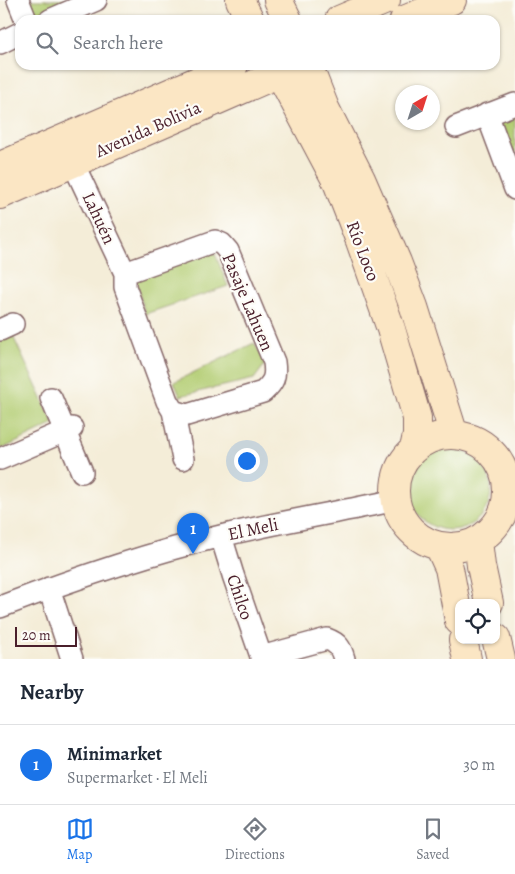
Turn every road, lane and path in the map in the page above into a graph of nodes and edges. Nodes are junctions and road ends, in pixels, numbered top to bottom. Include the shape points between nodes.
1 (18, 0) edge
2 (96, 0) edge
3 (240, 0) edge
4 (278, 0) edge
5 (386, 0) edge
6 (452, 0) edge
7 (24, 15) edge
8 (62, 15) edge
9 (248, 15) edge
10 (286, 15) edge
11 (351, 15) edge
12 (416, 15) edge
13 (15, 36) edge
14 (0, 43) edge
15 (222, 70) edge
16 (276, 70) edge
17 (284, 70) edge
18 (310, 70) edge
19 (515, 104) edge
20 (487, 114) junction
21 (456, 127) dead end
22 (73, 163) junction
23 (0, 166) edge
24 (515, 189) edge
25 (0, 195) edge
26 (125, 273) junction
27 (52, 398) dead end
28 (173, 411) junction
29 (69, 429) junction
30 (454, 435) junction
31 (414, 449) junction
32 (0, 459) edge
33 (183, 459) dead end
34 (82, 472) dead end
35 (511, 481) edge
36 (395, 499) junction
37 (221, 536) junction
38 (478, 541) junction
39 (439, 546) junction
40 (49, 588) junction
41 (488, 599) edge
42 (455, 600) edge
43 (0, 607) edge
44 (464, 644) edge
45 (497, 644) edge
46 (261, 658) edge
47 (72, 659) edge
48 (344, 659) edge
49 (467, 659) edge
50 (501, 659) edge

1 - 7 street
2 - 8 street
3 - 9 street
4 - 10 street
5 - 11 street
6 - 12 street
13 - 14 street
15 - 23 street, Avenida Bolivia
16 - 22 street, Avenida Bolivia
17 - 31 street, Río Loco via 337,182 382,301 417,418
18 - 30 street, Río Loco via 325,108 361,179 414,307
19 - 20 street
20 - 21 street
20 - 24 street
22 - 25 street, Avenida Bolivia
22 - 26 street, Lahuén
26 - 28 street via 125,287
26 - 28 street, Pasaje Lahuen via 215,241 222,244 228,250 274,362 272,384 263,392 187,415
27 - 29 street
28 - 33 street
29 - 32 street
29 - 34 street
30 - 31 street via 436,437
30 - 35 street via 472,439 487,448
31 - 36 street via 398,471
35 - 38 street via 503,514 491,531
36 - 37 street, El Meli
36 - 39 street via 410,530
37 - 40 street, El Meli
37 - 46 street, Chilco
38 - 39 street via 459,547
38 - 41 street
39 - 42 street via 449,568
40 - 43 street, El Meli
40 - 47 street
44 - 49 street
45 - 50 street
46 - 48 street via 328,639 336,642

